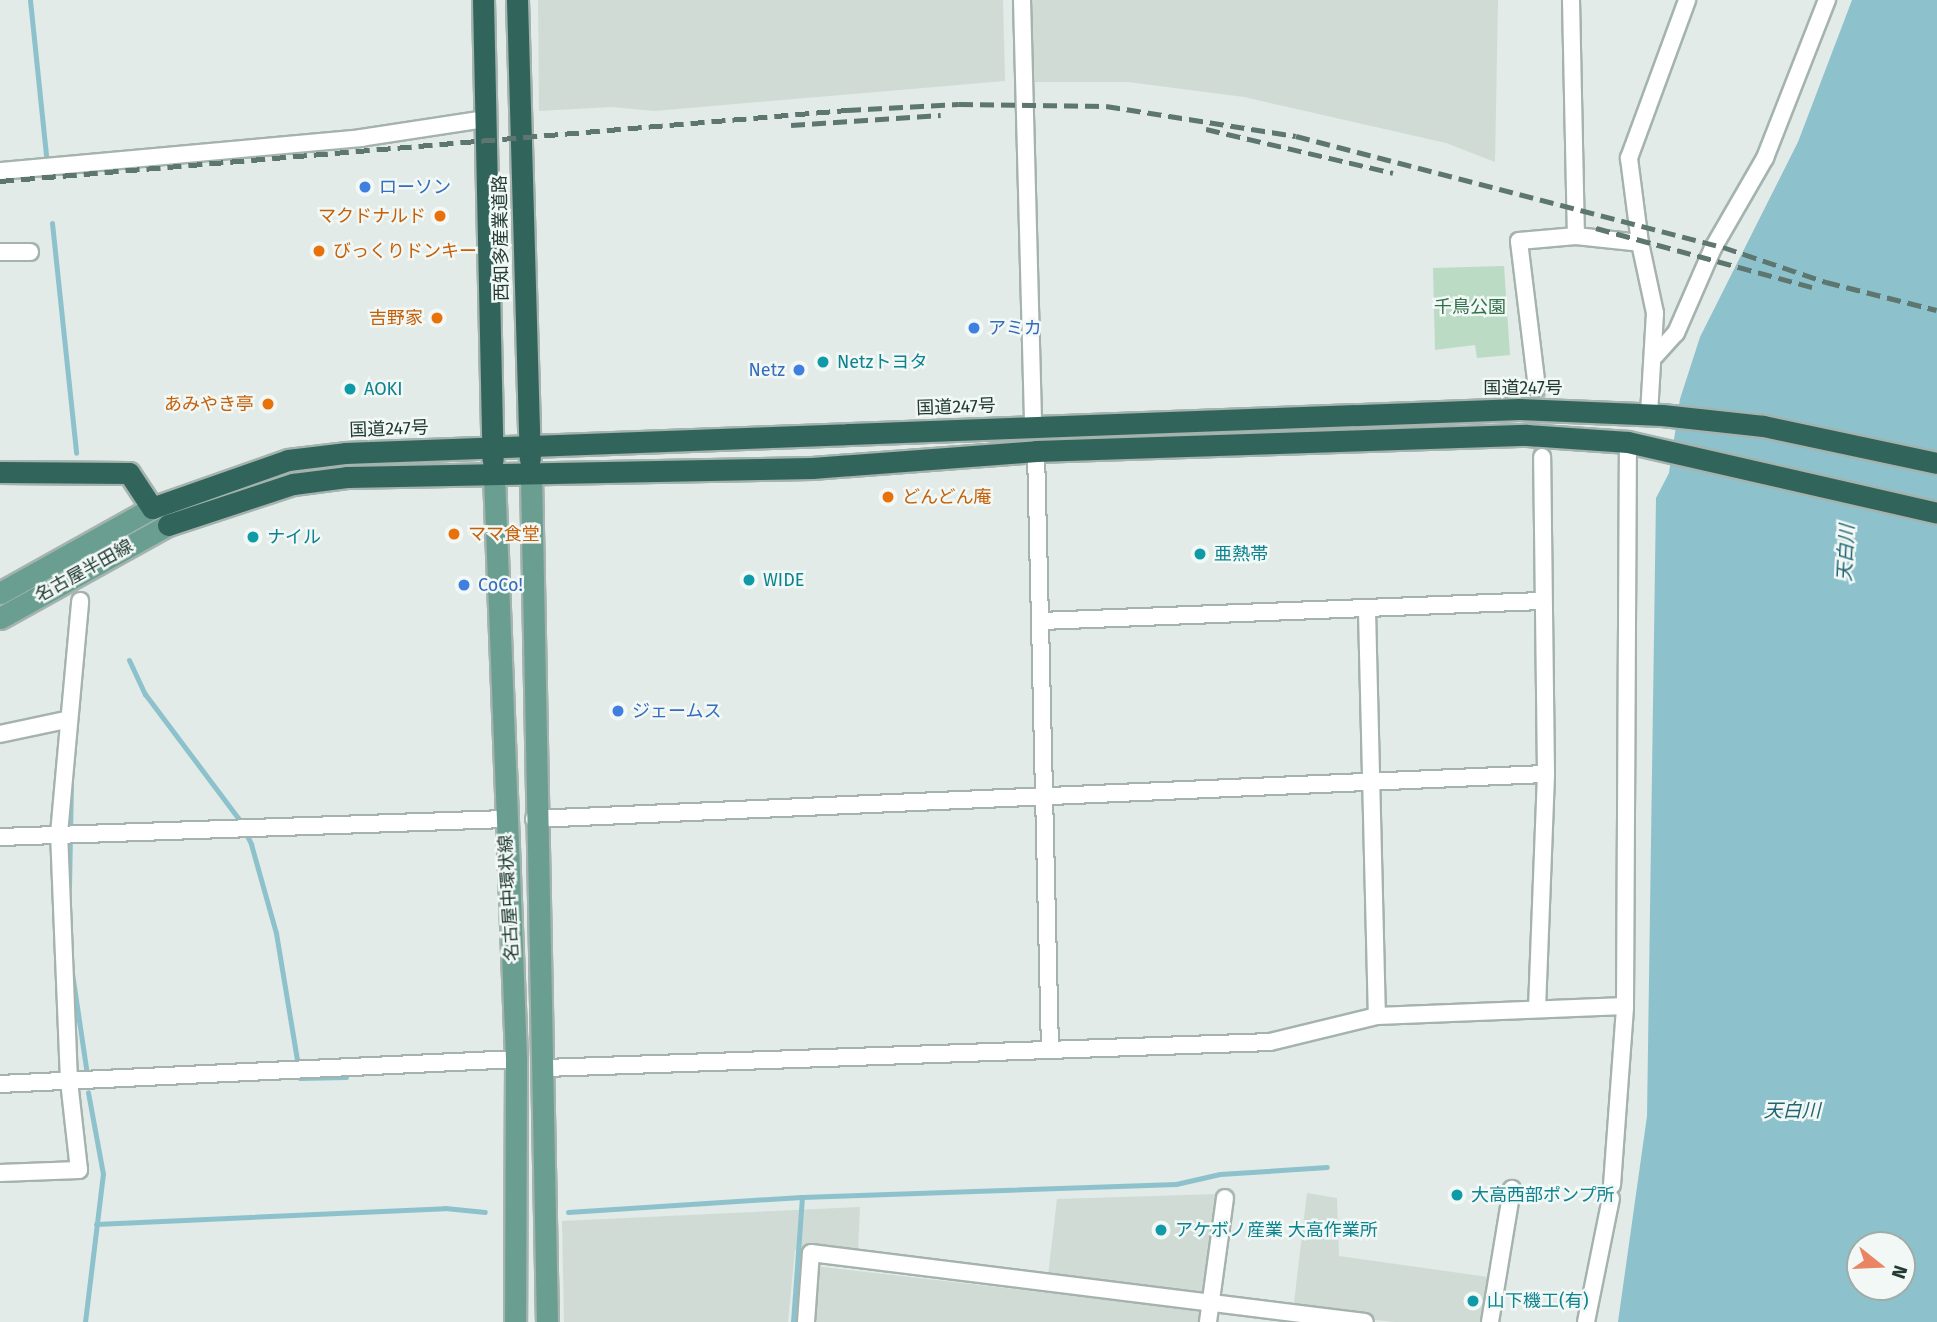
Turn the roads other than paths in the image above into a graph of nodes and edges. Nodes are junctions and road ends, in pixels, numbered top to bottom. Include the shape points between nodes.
1 (483, 0) edge
2 (517, 0) edge
3 (1022, 0) edge
4 (1571, 0) edge
5 (1687, 0) edge
6 (1827, 0) edge
7 (485, 119) junction
8 (0, 171) edge
9 (1576, 236) junction
10 (1640, 243) junction
11 (0, 252) edge
12 (30, 252) dead end
13 (1656, 356) junction
14 (1537, 388) tunnel mouth
15 (1656, 415) junction
16 (1033, 427) junction
17 (1628, 442) junction
18 (529, 447) junction
19 (493, 448) junction
20 (1036, 451) junction
21 (1542, 457) tunnel mouth
22 (1937, 463) edge
23 (0, 472) edge
24 (494, 475) junction
25 (531, 475) junction
26 (152, 508) junction
27 (1937, 513) edge
28 (168, 525) joint
29 (0, 593) edge
30 (80, 601) dead end
31 (1542, 601) junction
32 (1367, 611) junction
33 (0, 618) edge
34 (1041, 621) junction
35 (66, 720) junction
36 (0, 734) edge
37 (1546, 774) junction
38 (1370, 781) junction
39 (1044, 793) junction
40 (506, 819) junction
41 (534, 819) junction
42 (59, 834) junction
43 (0, 837) edge
44 (1625, 1006) junction
45 (1536, 1009) junction
46 (1377, 1016) junction
47 (1050, 1049) junction
48 (516, 1059) junction
49 (545, 1068) junction
50 (69, 1082) junction
51 (0, 1084) edge
52 (0, 1174) edge
53 (1512, 1189) dead end
54 (1226, 1198) dead end
55 (1211, 1303) junction
56 (515, 1322) edge
57 (547, 1322) edge
58 (806, 1322) edge
59 (1208, 1322) edge
60 (1365, 1322) edge
61 (1490, 1322) edge
62 (1586, 1322) edge

1 - 7 highway, 西知多産業道路
2 - 18 highway, 西知多産業道路
3 - 16 street
4 - 9 street
5 - 10 street via 1629,158
6 - 13 street via 1765,158 1713,247 1676,333
7 - 8 street via 361,138
7 - 19 highway, 西知多産業道路
9 - 10 street
9 - 14 street via 1519,241
10 - 13 street via 1655,313
11 - 12 street
13 - 15 street
15 - 16 highway, 国道247号 via 1519,409
15 - 22 highway, 国道247号 via 1823,436
16 - 18 highway, 国道247号
17 - 20 highway via 1527,435
17 - 27 highway
17 - 44 street
18 - 19 highway, 国道247号
18 - 25 highway, 西知多産業道路
19 - 24 highway, 西知多産業道路
19 - 26 highway, 国道247号 via 345,453 288,460
20 - 25 highway via 812,468
20 - 34 street
21 - 31 street
23 - 26 highway via 129,473
24 - 25 highway
24 - 28 highway via 347,477 293,484
24 - 40 main road, 名古屋中環状線
25 - 41 main road, 名古屋中環状線
26 - 29 main road, 名古屋半田線
28 - 33 main road, 名古屋半田線
30 - 35 street
31 - 32 street
31 - 37 street
32 - 34 street
32 - 38 street
34 - 39 street
35 - 36 street
35 - 42 street
37 - 38 street
37 - 45 street
38 - 39 street
38 - 46 street
39 - 41 street
39 - 47 street
40 - 42 street
40 - 48 main road, 名古屋中環状線
41 - 49 main road, 名古屋中環状線
42 - 43 street
42 - 50 street
44 - 45 street
44 - 62 street via 1612,1192
45 - 46 street
46 - 47 street via 1270,1042
47 - 49 street
48 - 50 street
48 - 56 main road, 名古屋中環状線
49 - 57 main road, 名古屋中環状線
50 - 51 street
50 - 52 street via 79,1170
53 - 61 street
54 - 55 street
55 - 58 street via 811,1253
55 - 59 street
55 - 60 street

